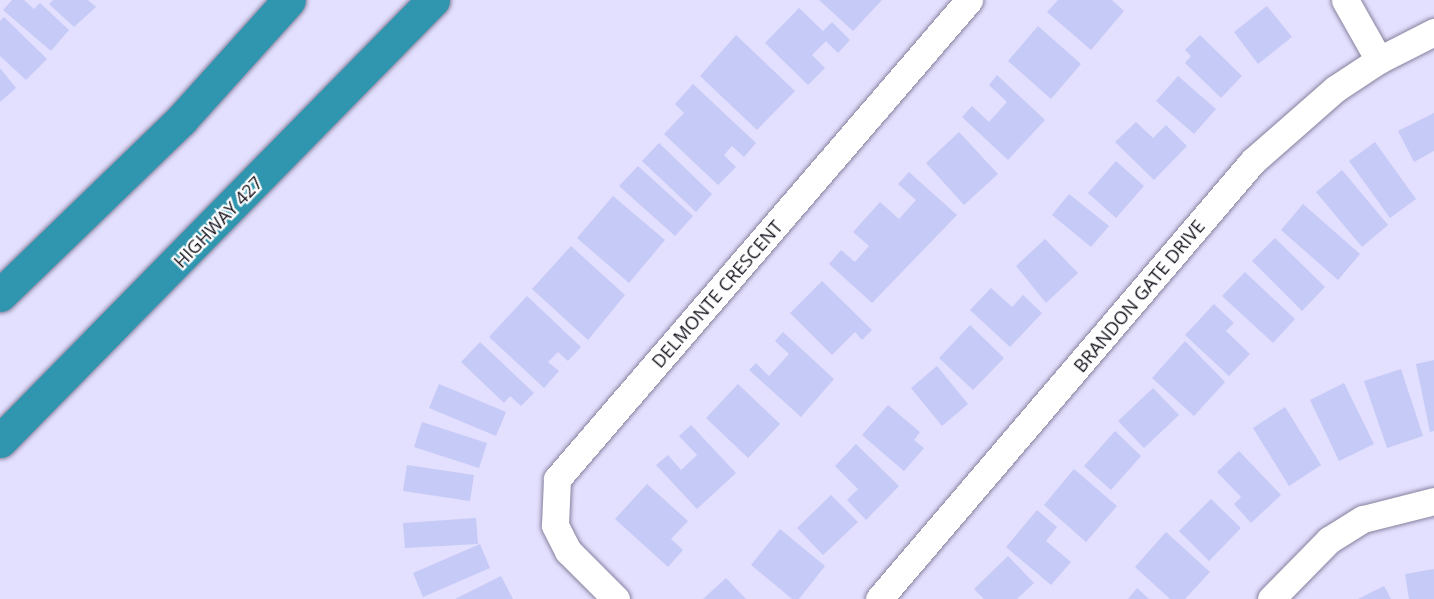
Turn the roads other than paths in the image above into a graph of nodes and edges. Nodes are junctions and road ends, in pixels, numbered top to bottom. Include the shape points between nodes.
1 (289, 0) edge
2 (433, 0) edge
3 (969, 0) edge
4 (1345, 0) edge
5 (1434, 32) edge
6 (1379, 60) junction
7 (0, 295) edge
8 (0, 441) edge
9 (1434, 501) edge
10 (616, 599) edge
11 (879, 599) edge
12 (1271, 599) edge

1 - 7 highway via 181,120
2 - 8 highway, HIGHWAY 427
3 - 10 street, DELMONTE CRESCENT via 557,479 555,525 568,551
4 - 6 street
5 - 6 street, BRANDON GATE DRIVE
6 - 11 street, BRANDON GATE DRIVE via 1307,111 1253,161
9 - 12 street via 1364,519 1329,540

